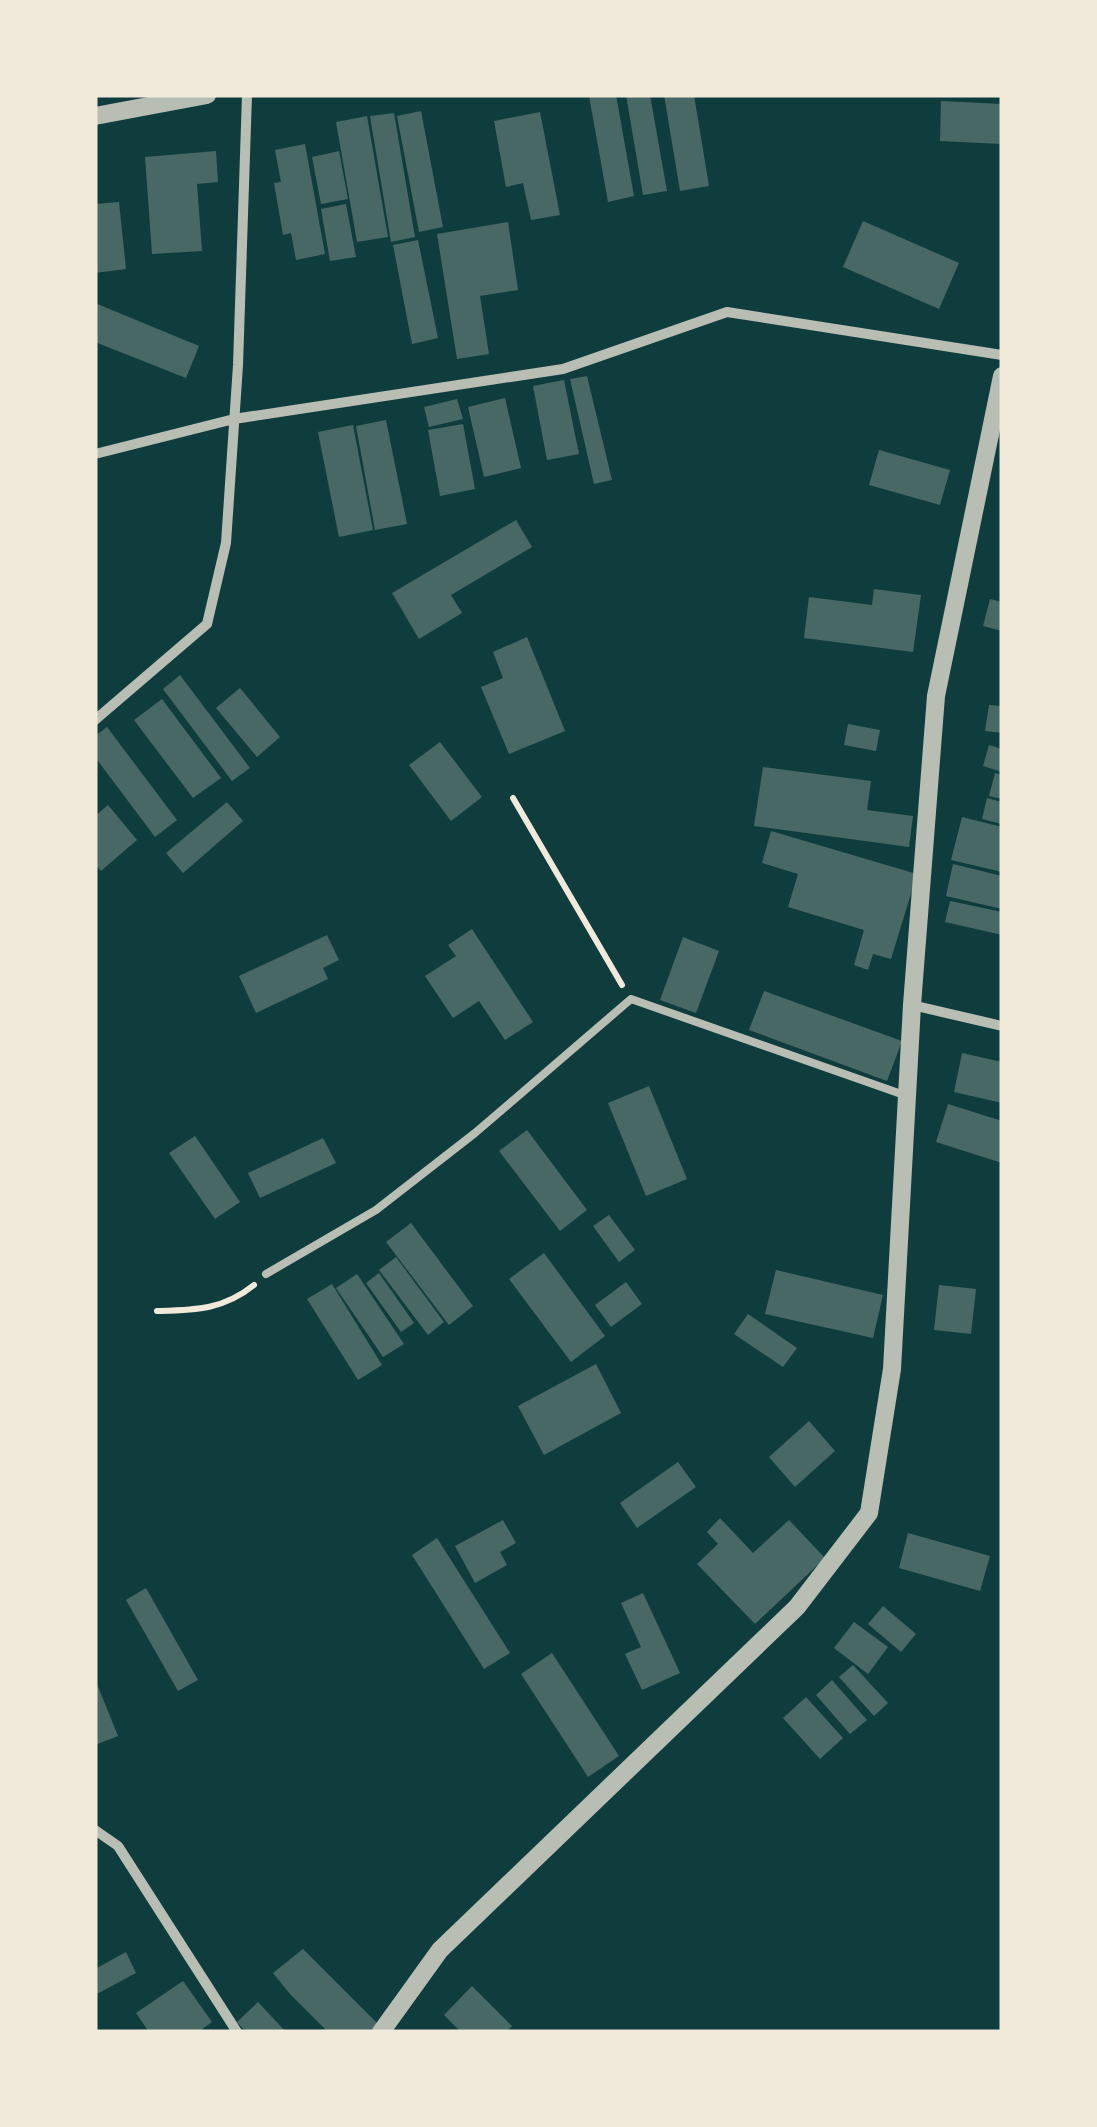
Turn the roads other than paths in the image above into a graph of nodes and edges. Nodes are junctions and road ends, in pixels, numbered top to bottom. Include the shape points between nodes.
1 (207, 95) edge
2 (247, 95) edge
3 (95, 116) edge
4 (1002, 355) edge
5 (1002, 376) edge
6 (234, 419) junction
7 (95, 454) edge
8 (95, 720) edge
9 (912, 1006) junction
10 (1002, 1026) edge
11 (907, 1096) junction
12 (266, 1274) road end
13 (95, 1830) edge
14 (238, 2032) edge
15 (381, 2032) edge

1 - 3 street
2 - 6 street
4 - 6 street via 727,312 563,369
5 - 9 street via 936,696
6 - 7 street
6 - 8 street via 226,543 207,624
9 - 10 street
9 - 11 street
11 - 12 lane via 630,999 376,1210
11 - 15 street via 892,1369 869,1513 797,1607 440,1950
13 - 14 street via 118,1846

